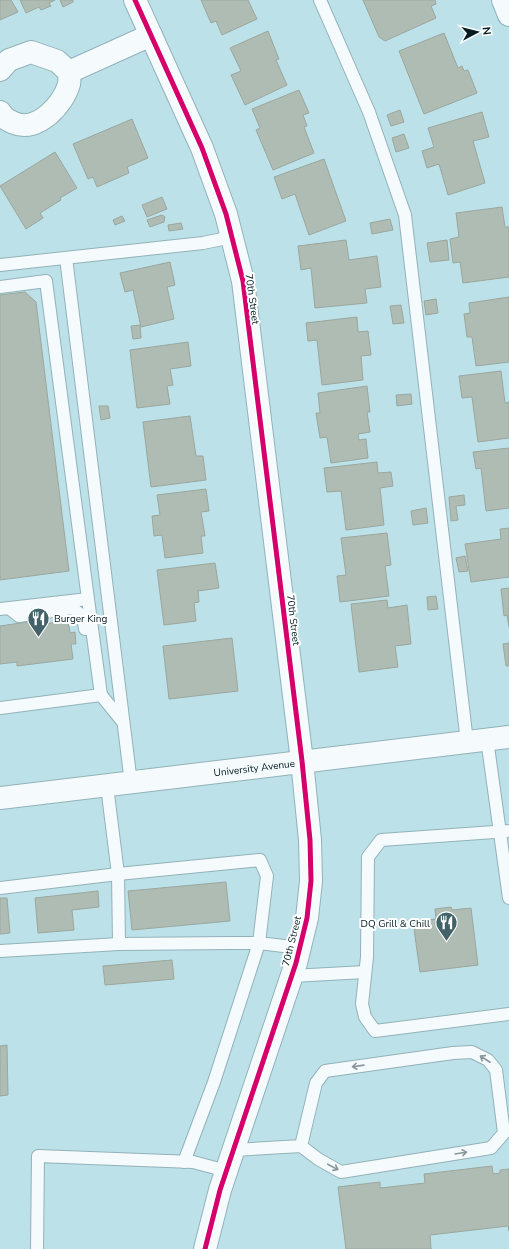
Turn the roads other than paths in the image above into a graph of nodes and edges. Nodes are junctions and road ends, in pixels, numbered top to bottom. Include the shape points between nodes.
1 (135, 0) edge
2 (320, 0) edge
3 (503, 0) edge
4 (509, 15) edge
5 (152, 36) junction
6 (0, 70) edge
7 (69, 72) junction
8 (0, 112) edge
9 (232, 237) junction
10 (66, 258) junction
11 (0, 265) edge
12 (0, 287) edge
13 (88, 599) junction
14 (4, 608) edge
15 (101, 695) junction
16 (0, 708) edge
17 (124, 722) junction
18 (509, 736) edge
19 (477, 740) junction
20 (302, 762) junction
21 (131, 783) junction
22 (107, 786) junction
23 (0, 798) edge
24 (504, 832) edge
25 (118, 874) junction
26 (0, 888) edge
27 (509, 898) edge
28 (259, 943) junction
29 (119, 944) junction
30 (300, 948) junction
31 (0, 951) edge
32 (365, 972) junction
33 (292, 976) junction
34 (509, 1014) edge
35 (300, 1146) junction
36 (234, 1150) junction
37 (184, 1162) junction
38 (227, 1171) junction
39 (37, 1249) edge
40 (205, 1249) edge

1 - 5 street, 70th Street
2 - 19 lane via 369,112 405,215
3 - 4 street
5 - 7 street
5 - 9 street, 70th Street via 202,148
6 - 7 street via 9,60 31,52 57,62
7 - 8 street via 69,83 63,99 51,113 36,123 20,125 4,119
9 - 10 lane via 203,243
9 - 20 street, 70th Street via 243,281
10 - 11 lane
10 - 17 lane
12 - 13 lane via 46,281
13 - 14 lane
13 - 15 lane
14 - 15 lane via 19,616 72,608 83,616 90,676
15 - 16 lane
15 - 17 lane
17 - 21 lane
18 - 19 street, University Avenue
19 - 20 street, University Avenue
19 - 24 lane
20 - 21 street, University Avenue
20 - 30 street, 70th Street via 310,840 311,881 307,918
21 - 22 street, University Avenue
22 - 23 street, University Avenue
22 - 25 lane
24 - 27 lane
24 - 32 lane via 382,840 368,857
25 - 26 lane
25 - 28 lane via 260,860 267,876
25 - 29 lane
28 - 29 lane
28 - 30 lane
28 - 37 lane via 214,1082
29 - 31 lane
30 - 33 street, 70th Street
32 - 33 lane
32 - 34 lane via 362,1004 365,1017 375,1031
33 - 36 street, 70th Street
35 -> 35 lane via 341,1172 491,1148 504,1132 496,1070 488,1060 472,1052 325,1071 316,1083
35 - 36 lane
36 - 38 street, 70th Street
37 - 38 lane
37 - 39 lane via 38,1156
38 - 40 street, 70th Street

